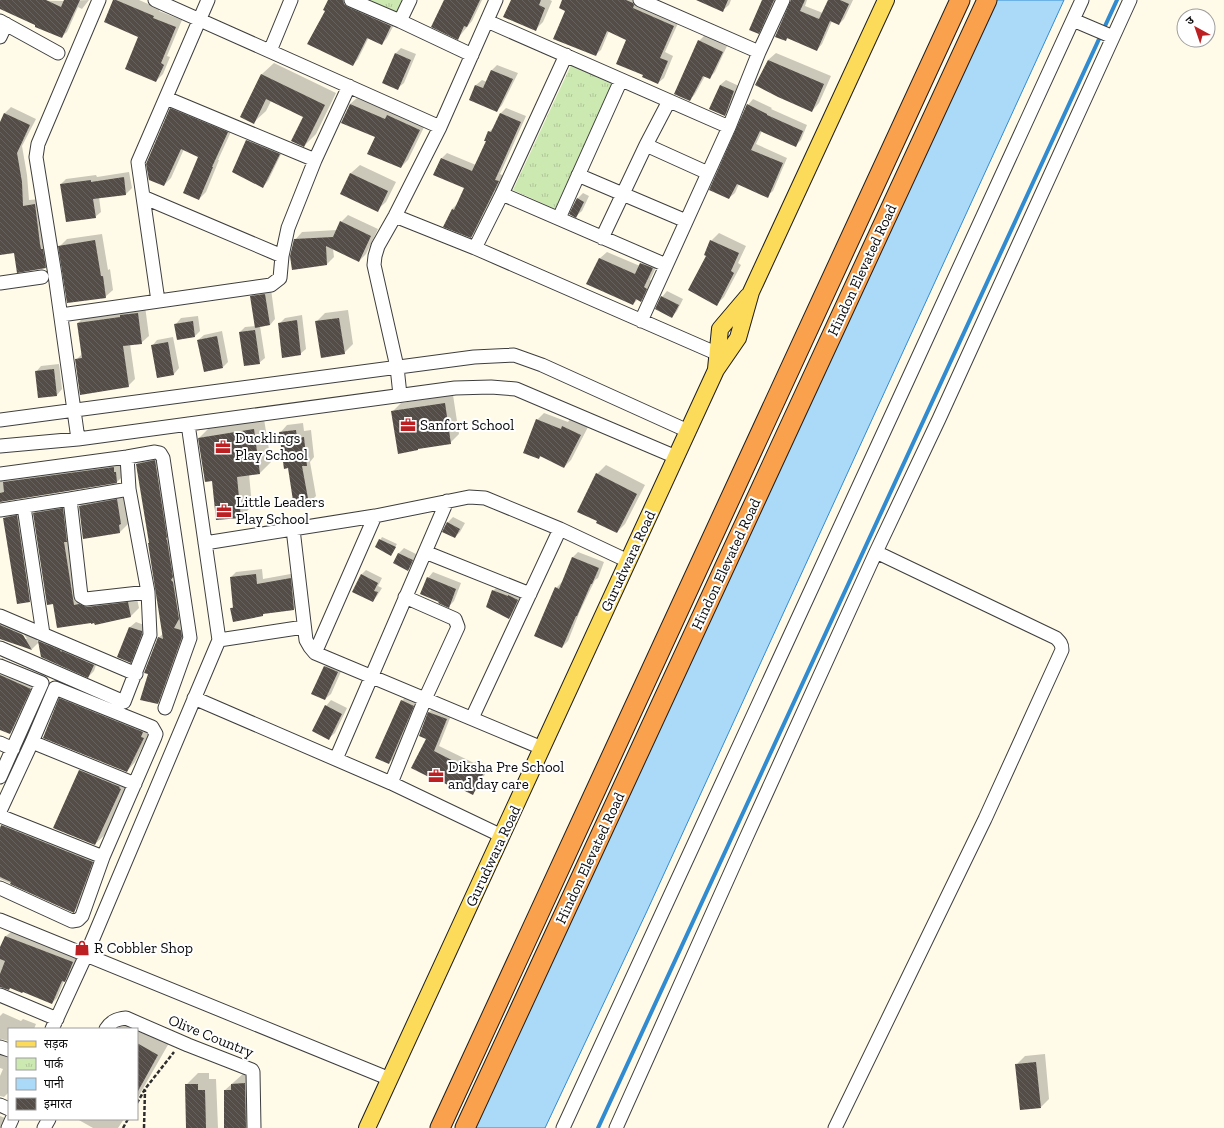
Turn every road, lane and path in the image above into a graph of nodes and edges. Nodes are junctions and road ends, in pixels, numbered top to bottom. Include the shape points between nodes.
1 (100, 0) edge
2 (155, 0) edge
3 (208, 0) edge
4 (291, 0) edge
5 (351, 0) edge
6 (410, 0) edge
7 (496, 0) edge
8 (640, 0) edge
9 (783, 0) edge
10 (886, 0) edge
11 (960, 0) edge
12 (987, 0) edge
13 (1082, 0) edge
14 (1130, 0) edge
15 (200, 20) junction
16 (400, 21) junction
17 (487, 21) junction
18 (1078, 22) junction
19 (3, 23) edge
20 (1108, 35) junction
21 (0, 37) edge
22 (270, 51) junction
23 (759, 52) junction
24 (58, 54) dead end
25 (472, 55) junction
26 (566, 55) junction
27 (621, 80) junction
28 (348, 86) junction
29 (166, 98) junction
30 (669, 101) junction
31 (440, 127) junction
32 (729, 127) junction
33 (646, 145) junction
34 (315, 160) junction
35 (708, 173) junction
36 (578, 175) junction
37 (502, 194) junction
38 (623, 195) junction
39 (143, 197) junction
40 (395, 216) junction
41 (559, 218) junction
42 (686, 221) junction
43 (602, 238) junction
44 (475, 248) junction
45 (282, 256) junction
46 (666, 265) junction
47 (42, 277) dead end
48 (0, 283) edge
49 (751, 292) junction
50 (158, 301) junction
51 (61, 315) junction
52 (641, 321) junction
53 (718, 354) junction
54 (397, 367) junction
55 (716, 370) junction
56 (400, 395) junction
57 (74, 410) junction
58 (0, 420) edge
59 (188, 424) junction
60 (688, 431) junction
61 (78, 439) junction
62 (0, 446) edge
63 (127, 457) junction
64 (676, 457) junction
65 (0, 474) edge
66 (129, 489) junction
67 (70, 499) junction
68 (447, 501) junction
69 (24, 507) junction
70 (0, 510) edge
71 (375, 516) junction
72 (560, 528) junction
73 (293, 529) junction
74 (205, 543) junction
75 (425, 552) junction
76 (876, 552) junction
77 (628, 561) junction
78 (148, 592) junction
79 (530, 594) junction
80 (405, 597) junction
81 (0, 616) edge
82 (304, 627) junction
83 (43, 634) junction
84 (218, 640) junction
85 (0, 648) edge
86 (315, 653) junction
87 (0, 666) edge
88 (136, 674) junction
89 (371, 676) junction
90 (194, 698) junction
91 (425, 699) junction
92 (164, 708) dead end
93 (472, 718) junction
94 (32, 742) junction
95 (0, 743) edge
96 (542, 748) junction
97 (13, 749) junction
98 (336, 759) junction
99 (0, 777) edge
100 (391, 783) junction
101 (135, 784) junction
102 (0, 812) edge
103 (0, 816) edge
104 (502, 836) junction
105 (103, 857) junction
106 (0, 888) edge
107 (0, 920) edge
108 (86, 955) junction
109 (0, 995) edge
110 (55, 1024) edge
111 (106, 1028) edge
112 (182, 1042) junction
113 (390, 1079) junction
114 (145, 1089) junction
115 (138, 1101) edge
116 (465, 1127) edge
117 (144, 1128) edge
118 (254, 1128) edge
119 (367, 1128) edge
120 (440, 1128) edge
121 (563, 1128) edge
122 (616, 1128) edge
123 (835, 1128) edge

1 - 51 street via 36,150
2 - 15 street
3 - 15 street
4 - 22 street
5 - 16 street
6 - 16 street
7 - 17 street
8 - 23 street
9 - 23 street
10 - 49 main road
11 - 120 highway, Hindon Elevated Road
12 - 116 highway, Hindon Elevated Road
13 - 18 street
14 - 20 street
15 - 22 street
15 - 29 street
16 - 25 street
17 - 25 street
17 - 26 street
18 - 20 street
18 - 121 street via 890,420
19 - 21 street
19 - 24 street
20 - 76 street via 939,419
22 - 28 street
23 - 32 street
25 - 31 street
26 - 27 street
26 - 37 street
27 - 30 street
27 - 36 street
28 - 31 street
28 - 34 street
29 - 34 street
29 - 39 street via 138,162
30 - 32 street
30 - 33 street
31 - 40 street
32 - 35 street
33 - 35 street
33 - 38 street
34 - 45 street via 288,228
35 - 42 street
36 - 38 street
36 - 41 street
37 - 41 street
37 - 44 street
38 - 42 street
38 - 43 street
39 - 45 street
39 - 50 street
40 - 44 street
40 - 54 street via 378,246 374,265
41 - 43 street
42 - 46 street
43 - 46 street
44 - 52 street
45 - 50 street via 280,278 271,285
46 - 52 street
47 - 48 street
49 - 53 main road via 720,329
49 - 55 main road via 738,338
50 - 51 street
51 - 57 street
52 - 53 street
53 - 55 main road
54 - 56 street
54 - 57 street
54 - 60 street via 474,357 514,355 542,365
55 - 60 main road, Gurudwara Road
56 - 59 street
56 - 64 street via 455,388 516,389
57 - 58 street
57 - 61 street
59 - 61 street
59 - 74 street
60 - 64 main road, Gurudwara Road
61 - 62 street
63 - 65 street
63 - 66 street
63 - 92 street via 155,452 160,453 163,458 190,638
64 - 77 main road, Gurudwara Road
66 - 67 street
66 - 78 street
67 - 69 street
67 - 78 street via 81,596 86,599
68 - 71 street
68 - 72 street via 469,497 485,498
68 - 75 street
69 - 70 street
69 - 83 street
71 - 73 street
71 - 86 street
72 - 77 street
72 - 79 street
73 - 74 street
73 - 82 street
74 - 84 street
75 - 79 street
75 - 80 street
76 - 122 street
76 - 123 street via 1056,638 1062,645 1062,650 982,827
77 - 96 main road, Gurudwara Road
78 - 88 street via 150,635
79 - 93 street
80 - 89 street
80 - 91 street via 455,619 458,627
81 - 83 street
82 - 84 street
82 - 86 street via 306,640
83 - 88 street
84 - 90 street
85 - 88 street via 124,702
86 - 89 street
87 - 97 street via 42,683
89 - 91 street
89 - 98 street
90 - 98 street
90 - 108 street
91 - 93 street
91 - 100 street
93 - 96 street
94 - 101 street
94 - 101 street via 55,688 152,727 156,737
94 - 102 street
95 - 97 street
96 - 104 main road, Gurudwara Road
97 - 99 street
98 - 100 street
100 - 104 street
101 - 105 street
103 - 105 street
104 - 113 main road, Gurudwara Road
105 - 106 street via 82,916 78,920 72,921
107 - 108 street
108 - 110 street
108 - 113 street
109 - 110 street
111 - 112 street, Olive Country via 108,1024 117,1019 126,1018
112 - 114 path
112 - 118 street, Olive Country via 253,1070
113 - 119 main road, Gurudwara Road
114 - 115 path
114 - 117 path

